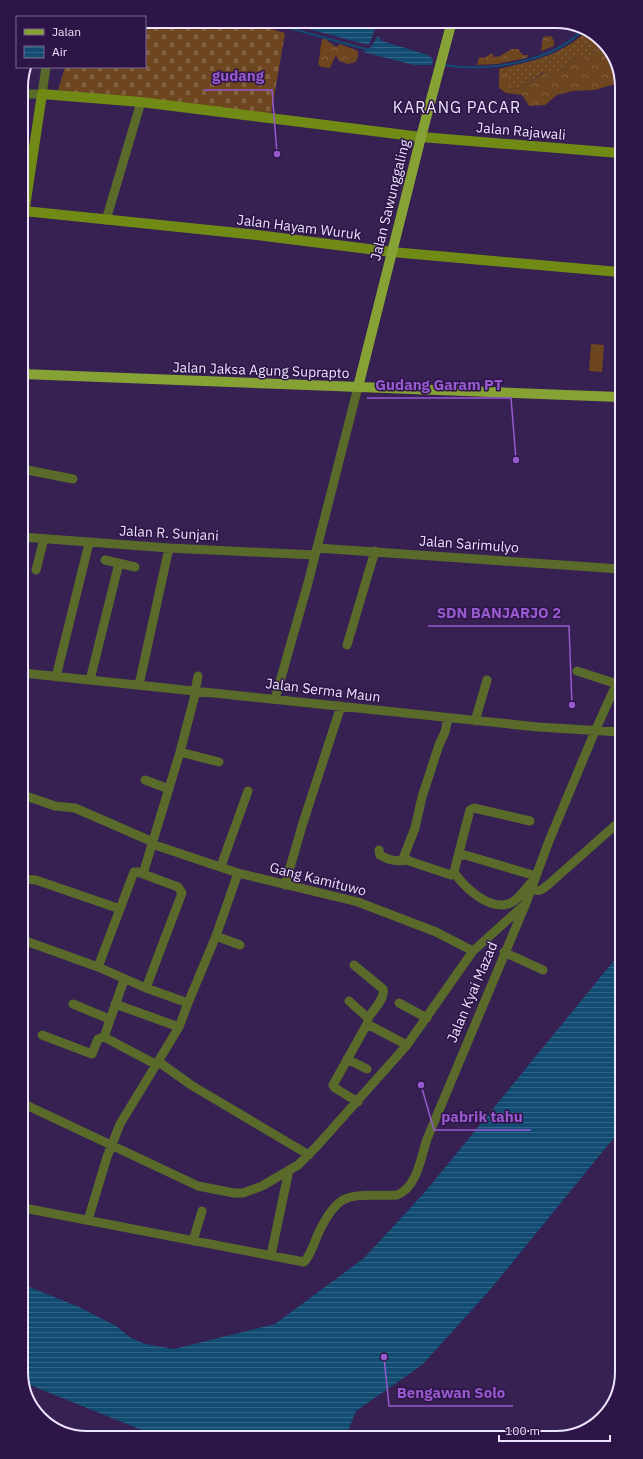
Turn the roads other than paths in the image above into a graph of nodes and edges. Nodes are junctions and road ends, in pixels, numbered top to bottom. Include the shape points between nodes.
1 (450, 28) edge
2 (46, 68) edge
3 (28, 94) edge
4 (42, 94) junction
5 (141, 102) junction
6 (421, 136) junction
7 (615, 153) edge
8 (28, 180) edge
9 (28, 212) edge
10 (106, 220) junction
11 (392, 252) junction
12 (615, 272) edge
13 (28, 374) edge
14 (358, 387) junction
15 (615, 397) edge
16 (28, 470) edge
17 (73, 479) dead end
18 (28, 538) edge
19 (44, 539) junction
20 (89, 543) junction
21 (169, 548) junction
22 (316, 551) junction
23 (375, 551) junction
24 (105, 560) dead end
25 (119, 563) junction
26 (135, 567) dead end
27 (615, 569) edge
28 (36, 570) dead end
29 (347, 645) dead end
30 (578, 671) dead end
31 (28, 674) edge
32 (198, 676) dead end
33 (56, 677) junction
34 (615, 679) edge
35 (90, 680) junction
36 (487, 680) dead end
37 (139, 685) junction
38 (615, 686) edge
39 (195, 691) junction
40 (275, 699) junction
41 (341, 706) junction
42 (448, 718) junction
43 (475, 721) junction
44 (594, 731) junction
45 (615, 732) edge
46 (180, 752) junction
47 (219, 762) dead end
48 (145, 780) dead end
49 (169, 789) junction
50 (248, 790) dead end
51 (28, 797) edge
52 (530, 821) dead end
53 (615, 825) edge
54 (153, 843) junction
55 (379, 850) dead end
56 (458, 856) junction
57 (406, 860) junction
58 (221, 866) junction
59 (454, 872) junction
60 (238, 873) junction
61 (143, 874) junction
62 (28, 880) edge
63 (534, 881) junction
64 (285, 885) junction
65 (526, 903) junction
66 (120, 909) junction
67 (216, 936) junction
68 (28, 942) edge
69 (240, 945) dead end
70 (473, 951) junction
71 (504, 952) junction
72 (354, 965) dead end
73 (98, 967) junction
74 (543, 970) dead end
75 (124, 980) junction
76 (146, 988) junction
77 (349, 1001) dead end
78 (399, 1002) dead end
79 (188, 1003) junction
80 (73, 1004) dead end
81 (115, 1004) junction
82 (427, 1018) junction
83 (109, 1019) junction
84 (368, 1021) junction
85 (180, 1027) junction
86 (42, 1035) dead end
87 (104, 1037) junction
88 (407, 1046) junction
89 (347, 1059) junction
90 (158, 1064) junction
91 (367, 1070) dead end
92 (358, 1102) junction
93 (28, 1106) edge
94 (112, 1145) junction
95 (309, 1155) junction
96 (289, 1170) junction
97 (28, 1209) edge
98 (202, 1211) dead end
99 (88, 1220) junction
100 (193, 1241) junction
101 (271, 1255) junction

1 - 6 main road, Jalan Sawunggaling
2 - 4 street
3 - 4 street
4 - 5 main road, Jalan Rajawali
4 - 8 main road
5 - 6 main road, Jalan Rajawali
5 - 10 street
6 - 7 main road, Jalan Rajawali
6 - 11 main road, Jalan Sawunggaling
9 - 10 main road, Jalan Hayam Wuruk
10 - 11 main road, Jalan Hayam Wuruk
11 - 12 main road, Jalan Hayam Wuruk
11 - 14 main road, Jalan Sawunggaling
13 - 14 main road, Jalan Jaksa Agung Suprapto
14 - 15 main road, Jalan Jaksa Agung Suprapto
14 - 22 street
16 - 17 street
18 - 19 street, Jalan R. Sunjani
19 - 20 street, Jalan R. Sunjani
19 - 28 street
20 - 21 street, Jalan R. Sunjani
20 - 33 street
21 - 22 street, Jalan R. Sunjani
21 - 37 street
22 - 23 street, Jalan Sarimulyo
22 - 40 street
23 - 27 street, Jalan Sarimulyo
23 - 29 street
24 - 25 street
25 - 26 street
25 - 35 street
30 - 34 street
31 - 33 street, Jalan Serma Maun
32 - 39 street
33 - 35 street, Jalan Serma Maun
35 - 37 street, Jalan Serma Maun
36 - 43 street
37 - 39 street, Jalan Serma Maun
38 - 44 street, Jalan Kyai Mazad
39 - 40 street, Jalan Serma Maun
39 - 46 street
40 - 41 street, Jalan Serma Maun
41 - 42 street, Jalan Serma Maun
41 - 64 street
42 - 43 street, Jalan Serma Maun
42 - 57 street via 404,856
43 - 44 street, Jalan Serma Maun
44 - 45 street, Jalan Serma Maun
44 - 63 street, Jalan Kyai Mazad
46 - 47 street
46 - 49 street
48 - 49 street
49 - 54 street
50 - 58 street
51 - 54 street, Gang Kamituwo via 55,806 75,808
52 - 56 street via 474,808 470,810
53 - 63 street via 541,891 533,889
54 - 58 street, Gang Kamituwo
54 - 61 street
55 - 57 street via 383,857 396,861
56 - 59 street
56 - 63 street via 470,856
57 - 59 street via 445,874 451,875
58 - 60 street, Gang Kamituwo
59 - 63 street via 467,888 480,898 505,905 515,900
60 - 64 street, Gang Kamituwo
60 - 67 street
61 - 66 street via 136,871 133,874
61 - 76 street via 178,887 182,893
62 - 66 street via 36,880
63 - 65 street, Jalan Kyai Mazad
64 - 70 street, Gang Kamituwo via 358,902 436,932
65 - 70 street
65 - 71 street, Jalan Kyai Mazad
66 - 73 street
67 - 69 street
67 - 79 street
68 - 73 street
70 - 82 street
71 - 74 street
71 - 101 street, Jalan Kyai Mazad via 413,1180 403,1193 397,1195 348,1196 339,1201 326,1219 304,1262
72 - 84 street via 384,992
73 - 75 street
75 - 76 street
75 - 81 street
76 - 79 street
77 - 84 street
78 - 82 street
79 - 85 street
80 - 83 street
81 - 83 street
81 - 85 street
82 - 88 street
83 - 87 street
84 - 88 street
84 - 89 street
85 - 90 street
86 - 87 street via 92,1054 98,1039
87 - 90 street
88 - 92 street
89 - 91 street
89 - 92 street via 333,1085
90 - 94 street via 120,1124
90 - 95 street
92 - 95 street
93 - 94 street
94 - 96 street via 198,1186 224,1192 242,1193 262,1186
94 - 99 street
95 - 96 street
96 - 101 street
97 - 99 street
98 - 100 street
99 - 100 street
100 - 101 street

